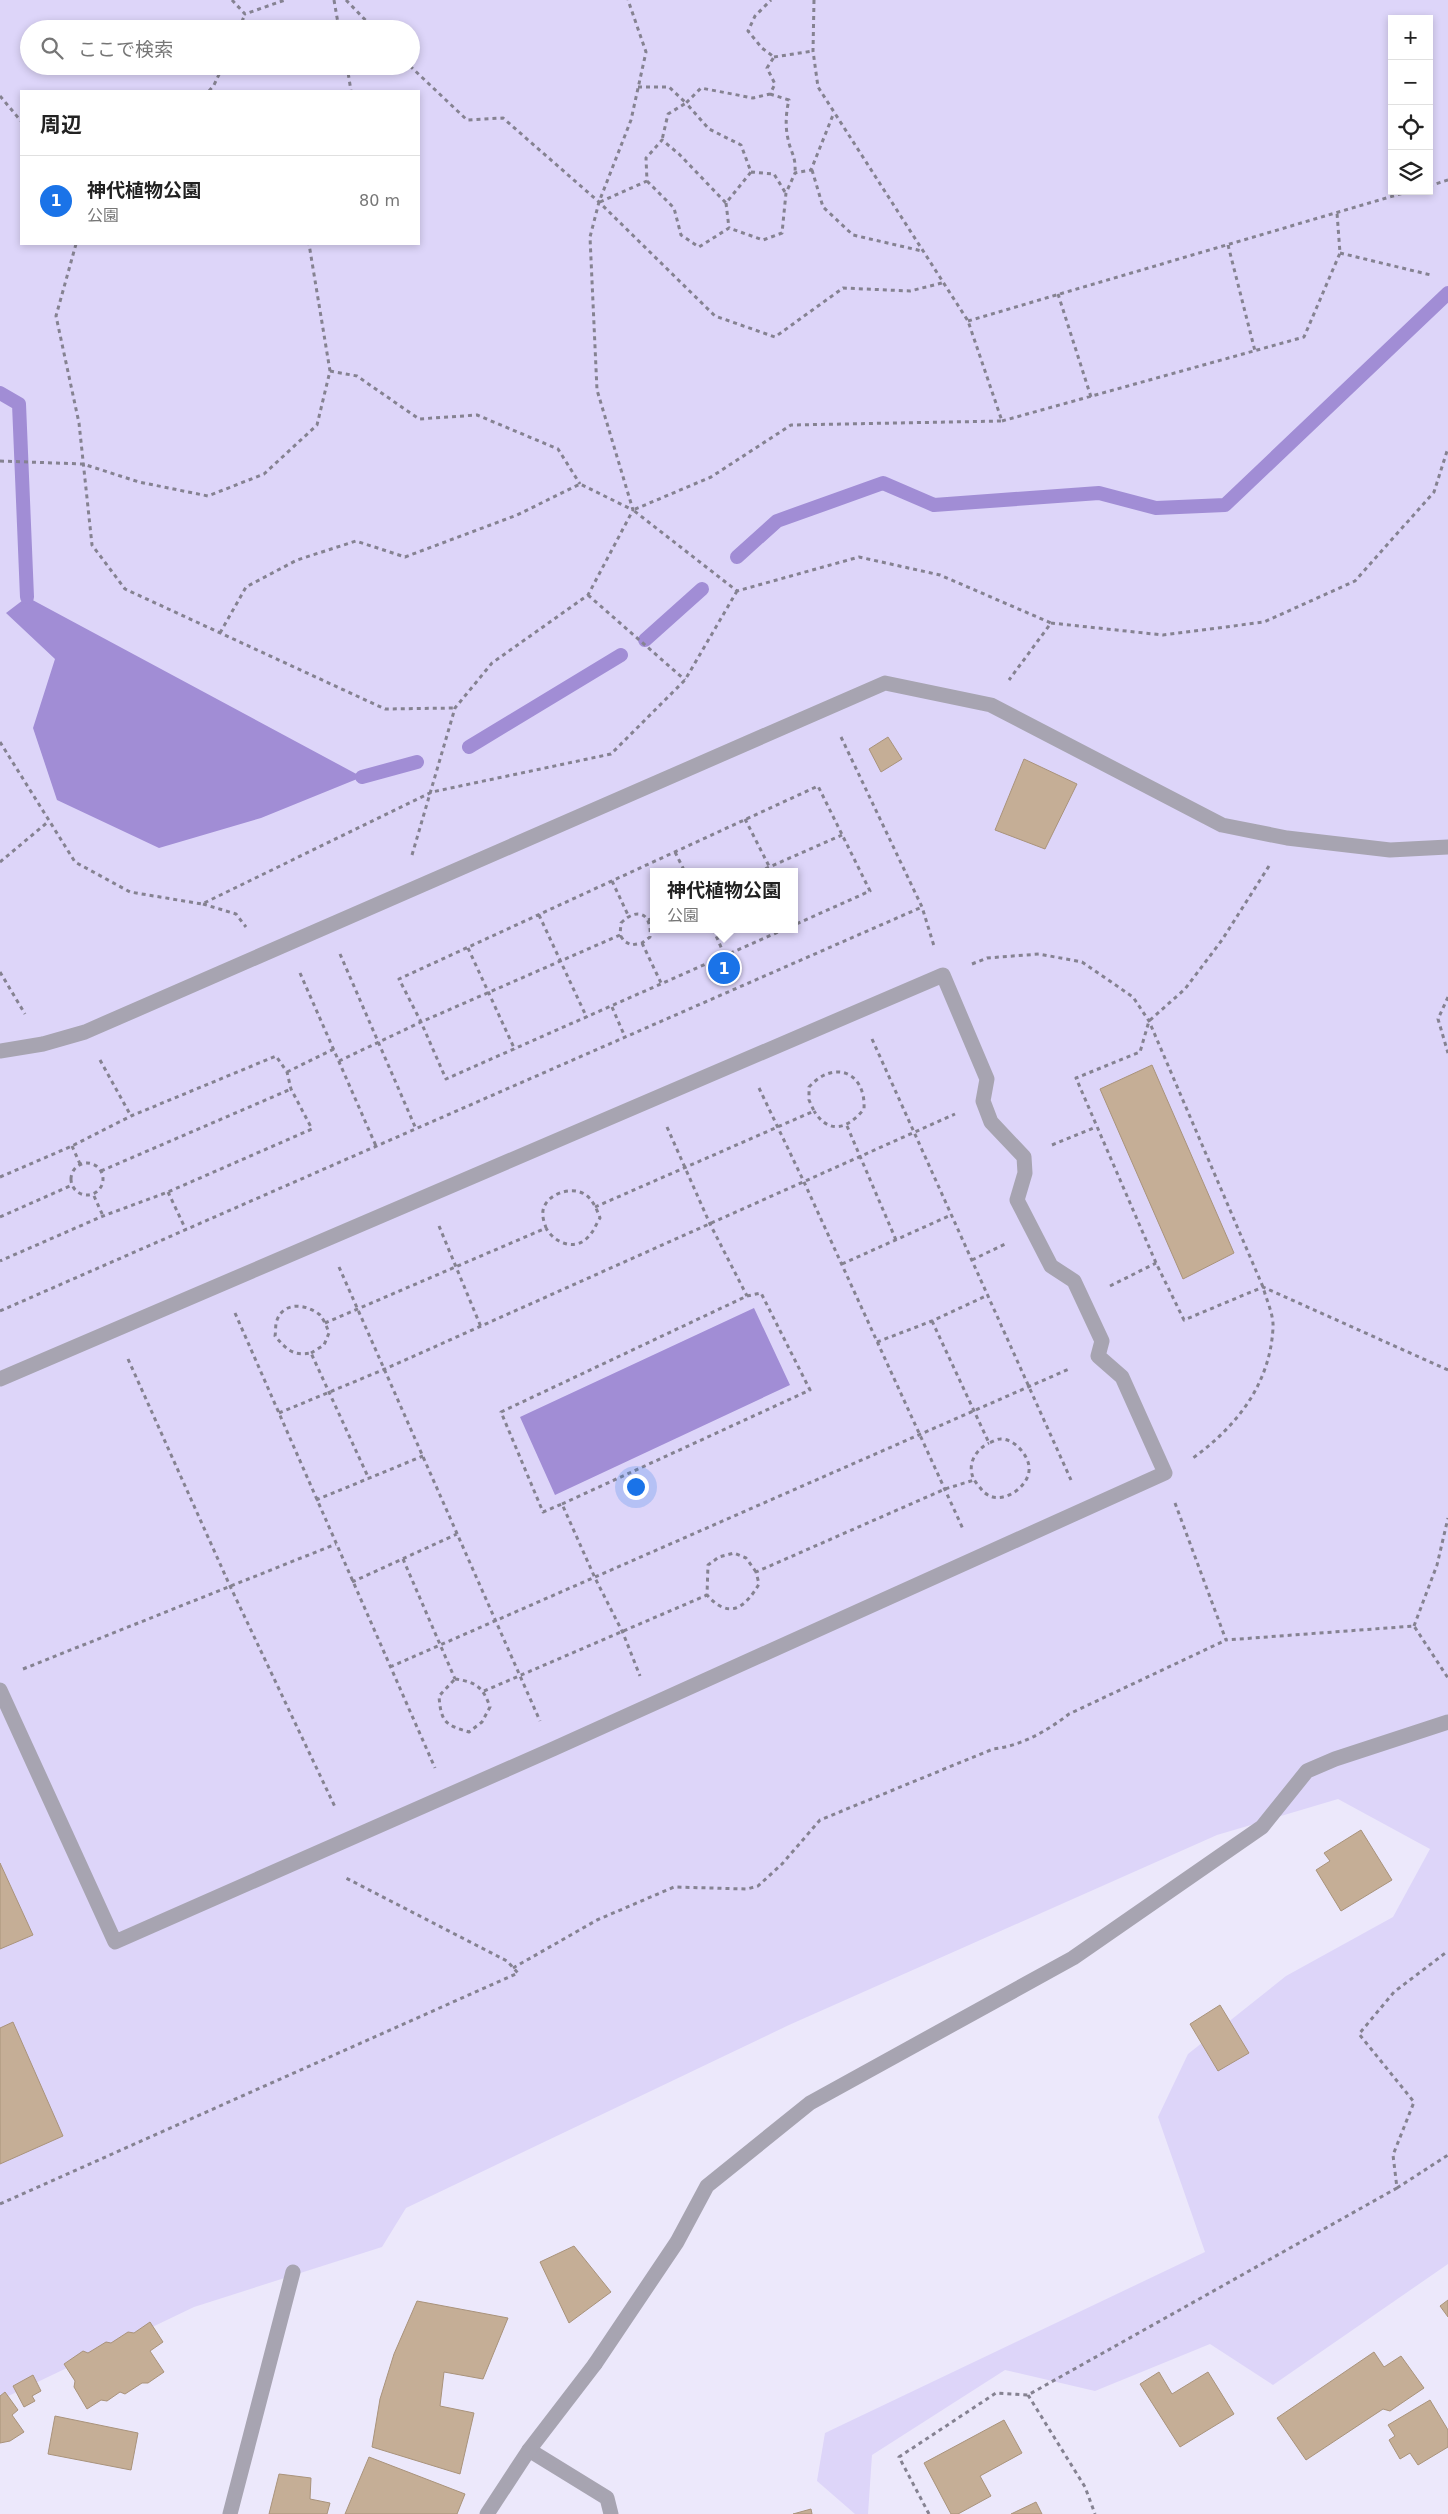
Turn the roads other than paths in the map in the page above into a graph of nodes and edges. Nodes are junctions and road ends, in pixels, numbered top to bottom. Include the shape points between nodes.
1 (1448, 847) edge
2 (0, 1051) edge
3 (0, 1379) edge
4 (0, 1690) edge
5 (1448, 1722) edge
6 (292, 2272) dead end
7 (529, 2450) junction
8 (230, 2514) edge
9 (487, 2514) edge
10 (611, 2514) edge

1 - 2 street via 1390,850 1287,838 1222,825 991,705 885,684 86,1032
3 - 4 street via 943,975 987,1079 983,1101 991,1122 1024,1157 1025,1173 1017,1200 1051,1266 1074,1281 1102,1341 1098,1356 1122,1378 1164,1474 115,1942
5 - 7 street via 1307,1771 1262,1827 1073,1958 810,2103 707,2186 676,2242 595,2364
6 - 8 street
7 - 9 street
7 - 10 street via 607,2498

